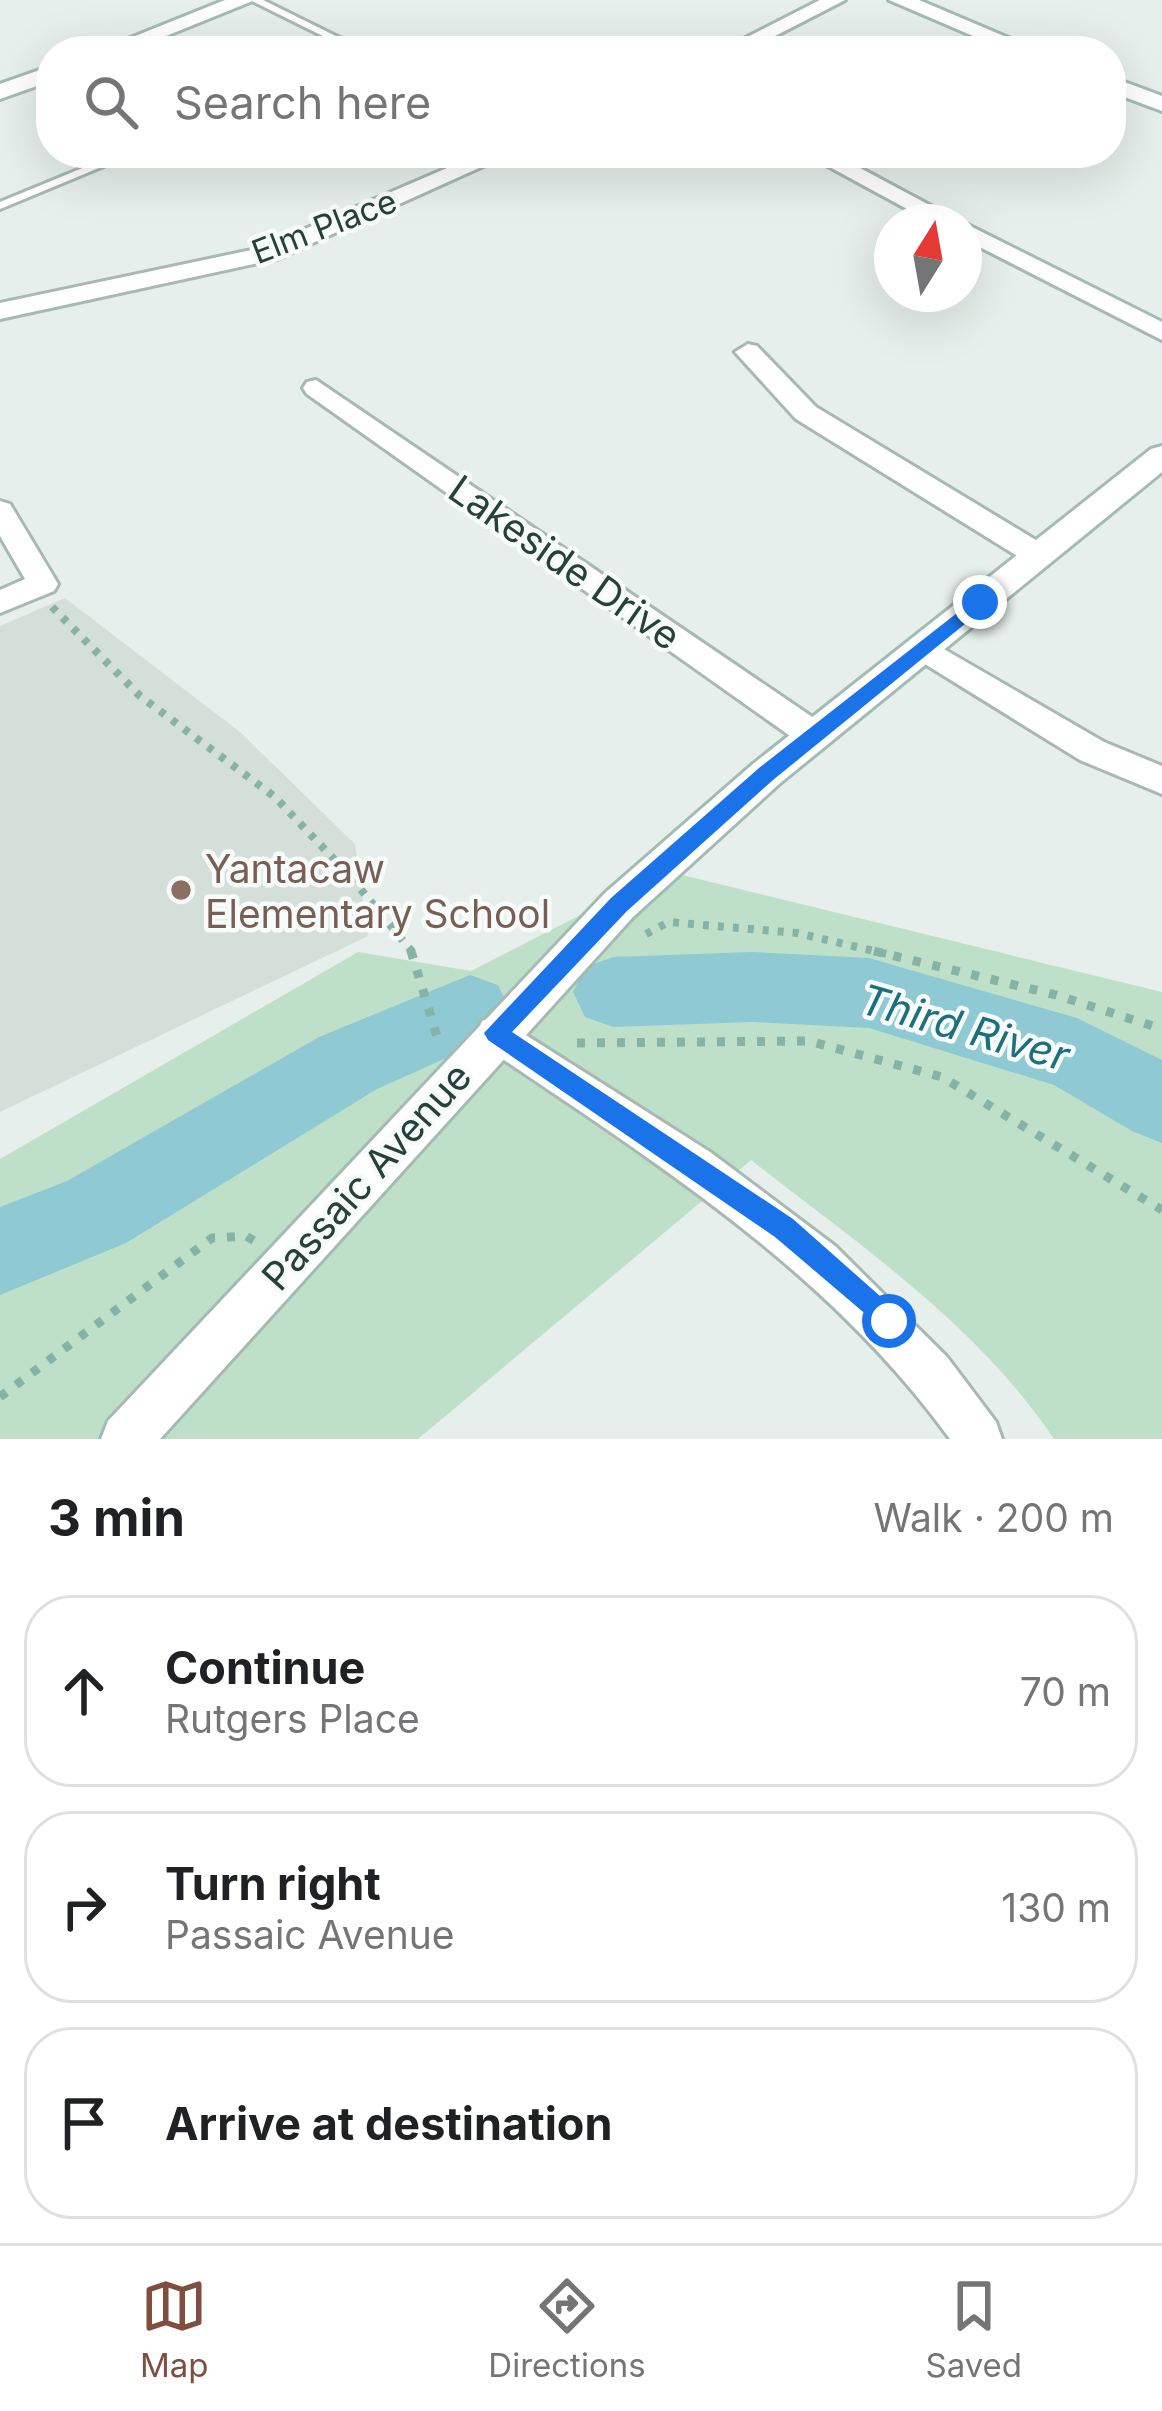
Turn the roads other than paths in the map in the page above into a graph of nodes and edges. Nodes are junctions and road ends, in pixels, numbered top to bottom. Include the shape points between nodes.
1 (256, 0) edge
2 (836, 0) edge
3 (900, 0) edge
4 (227, 2) edge
5 (163, 36) edge
6 (330, 36) edge
7 (761, 36) edge
8 (990, 36) edge
9 (36, 79) edge
10 (1126, 90) edge
11 (0, 92) edge
12 (1162, 104) edge
13 (92, 168) edge
14 (466, 168) edge
15 (844, 168) edge
16 (914, 204) edge
17 (0, 206) edge
18 (982, 239) edge
19 (0, 311) edge
20 (1162, 332) edge
21 (748, 352) dead end
22 (316, 388) dead end
23 (1160, 459) edge
24 (0, 512) edge
25 (1038, 555) junction
26 (0, 602) edge
27 (922, 648) junction
28 (814, 736) junction
29 (1162, 781) edge
30 (496, 1033) junction
31 (126, 1439) edge
32 (979, 1439) edge

1 - 6 lane
2 - 7 street
3 - 8 street
4 - 5 street
9 - 11 street
10 - 12 street
13 - 17 lane
14 - 19 street, Elm Place via 268,254
15 - 16 street
18 - 20 street
21 - 25 street via 806,413
22 - 28 street, Lakeside Drive
23 - 25 street, Passaic Avenue
24 - 26 street via 44,584
25 - 27 street, Passaic Avenue
27 - 28 street, Passaic Avenue
27 - 29 street via 1092,752
28 - 30 street, Passaic Avenue via 619,905
30 - 31 street, Passaic Avenue
30 - 32 street via 784,1228 889,1321

